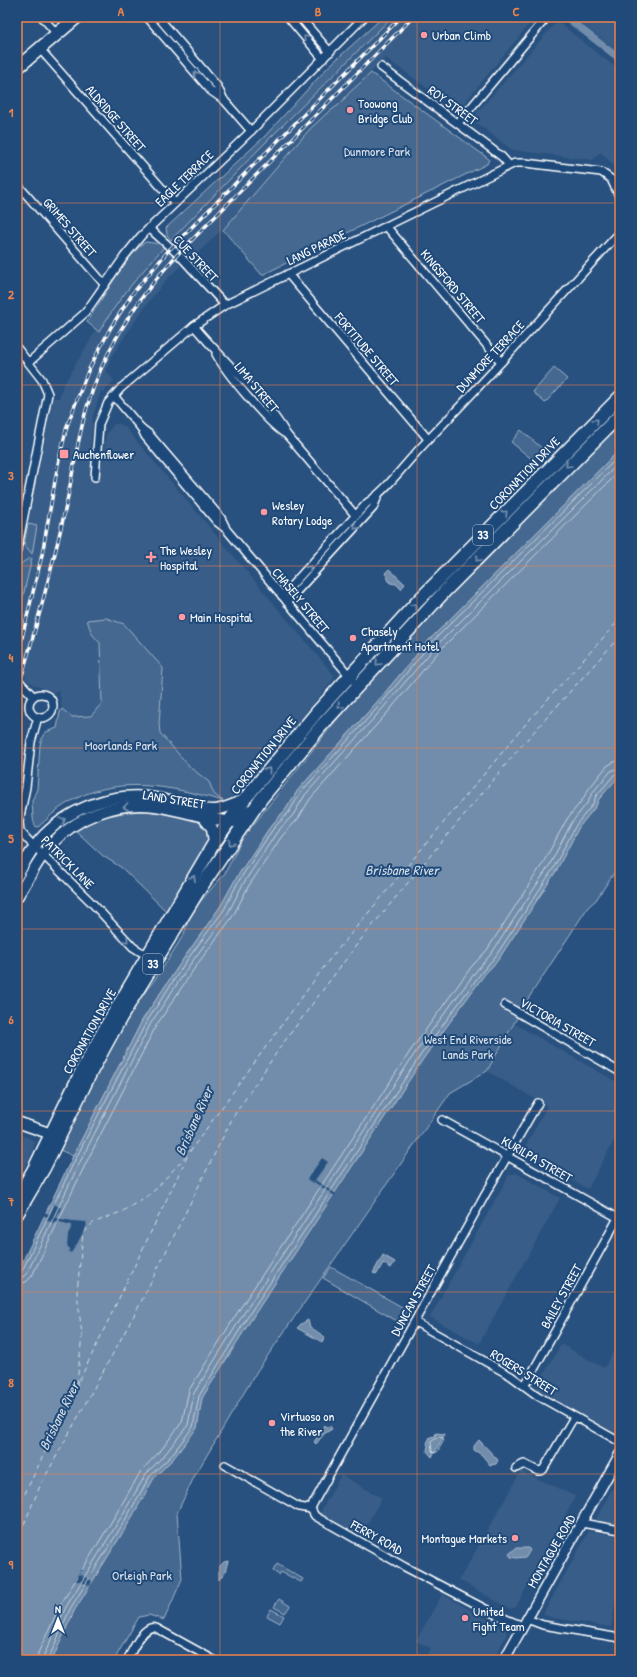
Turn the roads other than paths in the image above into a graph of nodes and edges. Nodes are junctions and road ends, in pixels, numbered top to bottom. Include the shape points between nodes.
1 (42, 17) edge
2 (77, 17) edge
3 (147, 17) edge
4 (158, 17) edge
5 (288, 17) edge
6 (300, 17) edge
7 (364, 17) edge
8 (547, 17) edge
9 (57, 34) junction
10 (40, 49) junction
11 (330, 52) junction
12 (323, 59) junction
13 (381, 67) dead end
14 (17, 68) edge
15 (224, 100) junction
16 (458, 123) junction
17 (251, 131) junction
18 (508, 165) junction
19 (17, 184) edge
20 (620, 198) edge
21 (175, 203) junction
22 (386, 226) junction
23 (149, 228) junction
24 (620, 232) edge
25 (288, 274) junction
26 (105, 285) junction
27 (224, 305) junction
28 (194, 326) junction
29 (17, 348) edge
30 (29, 362) junction
31 (501, 362) junction
32 (114, 396) junction
33 (620, 397) edge
34 (620, 414) edge
35 (428, 439) junction
36 (95, 477) dead end
37 (378, 496) junction
38 (17, 511) edge
39 (25, 514) junction
40 (356, 516) junction
41 (17, 551) edge
42 (285, 599) junction
43 (350, 676) junction
44 (17, 680) edge
45 (358, 686) junction
46 (33, 696) junction
47 (38, 717) junction
48 (261, 799) junction
49 (244, 800) junction
50 (202, 816) junction
51 (228, 821) junction
52 (214, 843) junction
53 (35, 846) junction
54 (43, 855) junction
55 (17, 876) edge
56 (17, 897) edge
57 (148, 954) junction
58 (505, 1005) dead end
59 (620, 1072) edge
60 (538, 1103) dead end
61 (442, 1120) dead end
62 (17, 1122) edge
63 (55, 1135) junction
64 (508, 1156) junction
65 (19, 1191) edge
66 (17, 1214) edge
67 (619, 1219) edge
68 (415, 1322) junction
69 (524, 1385) junction
70 (574, 1416) junction
71 (620, 1442) edge
72 (620, 1454) edge
73 (225, 1465) dead end
74 (516, 1468) dead end
75 (312, 1509) junction
76 (582, 1523) junction
77 (620, 1530) edge
78 (525, 1622) junction
79 (620, 1638) edge
80 (127, 1660) edge
81 (214, 1660) edge
82 (504, 1660) edge

1 - 9 street
2 - 9 main road
15 -> 3 street via 211,91
4 - 15 street via 216,86
12 -> 5 street
6 - 11 street
7 - 11 street, EAGLE TERRACE
8 - 16 street
9 - 10 main road
10 - 14 main road
10 - 21 street, ALDRIDGE STREET
11 - 12 street, EAGLE TERRACE
12 - 17 street, EAGLE TERRACE
13 - 16 street, ROY STREET
15 - 17 street
16 - 18 street, ROY STREET via 499,154
17 - 21 street, EAGLE TERRACE
18 - 20 street, LANG PARADE via 525,163 601,172 611,179
18 - 22 street, LANG PARADE
19 - 26 street, GRIMES STREET
21 - 23 street, EAGLE TERRACE
22 - 25 street, LANG PARADE
22 - 31 street, KINGSFORD STREET
23 - 26 street, EAGLE TERRACE via 134,244
23 - 27 street, CUE STREET via 181,257
24 - 31 street, DUNMORE TERRACE
25 - 27 street, LANG PARADE
25 - 35 street, FORTITUDE STREET
26 - 30 street, EAGLE TERRACE via 85,313
27 - 28 street, LANG PARADE
28 - 32 street, LANG PARADE
28 - 40 street, LIMA STREET via 251,400 276,428 287,435
29 - 30 street
30 - 39 street via 48,393
31 - 35 street, DUNMORE TERRACE
32 - 36 street, LANG PARADE via 99,424
32 - 42 street, CHASELY STREET via 141,428 150,434 221,518 226,529
43 -> 33 main road, CORONATION DRIVE / 33 via 418,601
34 -> 45 main road, CORONATION DRIVE / 33 via 446,590
35 - 37 street, DUNMORE TERRACE
37 - 40 street, DUNMORE TERRACE
37 -> 42 street, DUNMORE TERRACE via 373,508
38 - 39 street
39 - 41 street
42 -> 40 street, DUNMORE TERRACE
42 - 43 street, CHASELY STREET
43 - 45 street, CHASELY STREET
49 -> 43 main road, CORONATION DRIVE / 33 via 284,750
44 - 46 street
45 -> 48 main road, CORONATION DRIVE / 33
46 - 47 street via 29,703 30,710
46 - 47 street via 44,694 52,701 52,709 48,715
47 - 53 street, PATRICK LANE via 31,742 19,822 23,835
48 - 51 main road via 238,820
48 -> 63 main road, CORONATION DRIVE / 33 via 196,893 121,1017
49 - 51 main road, CORONATION DRIVE / 33
53 -> 49 main road, LAND STREET via 62,820 84,807 105,800 154,797 211,810
50 - 51 main road, LAND STREET
50 - 52 main road via 212,828
50 -> 54 main road, LAND STREET via 153,806 127,806 106,811 71,827
51 - 52 main road, CORONATION DRIVE / 33
57 -> 52 main road, CORONATION DRIVE / 33
53 - 54 street, PATRICK LANE
53 - 55 main road, LAND STREET
54 - 56 main road, LAND STREET
54 -> 57 street, PATRICK LANE via 133,947
57 - 63 main road, CORONATION DRIVE / 33 via 96,1045
58 - 59 street, VICTORIA STREET
60 - 64 street, DUNCAN STREET
61 - 64 street, KURILPA STREET
62 - 63 main road
63 - 65 main road, CORONATION DRIVE / 33
63 - 66 main road, CORONATION DRIVE / 33 via 36,1183
64 - 67 street, KURILPA STREET
64 - 68 street, DUNCAN STREET
67 - 69 street, BAILEY STREET
68 - 69 street, ROGERS STREET
68 - 75 street, DUNCAN STREET
69 - 70 street, ROGERS STREET
70 - 71 street, ROGERS STREET
70 - 74 street via 543,1470 538,1471 524,1464
72 - 76 street, MONTAGUE ROAD
73 - 75 street, FERRY ROAD via 298,1507
75 - 78 street, FERRY ROAD via 315,1516 405,1567 499,1616
76 - 77 street
76 - 78 street, MONTAGUE ROAD
78 - 79 street, FERRY ROAD
78 - 82 street, MONTAGUE ROAD
80 - 81 street via 144,1631 151,1627

